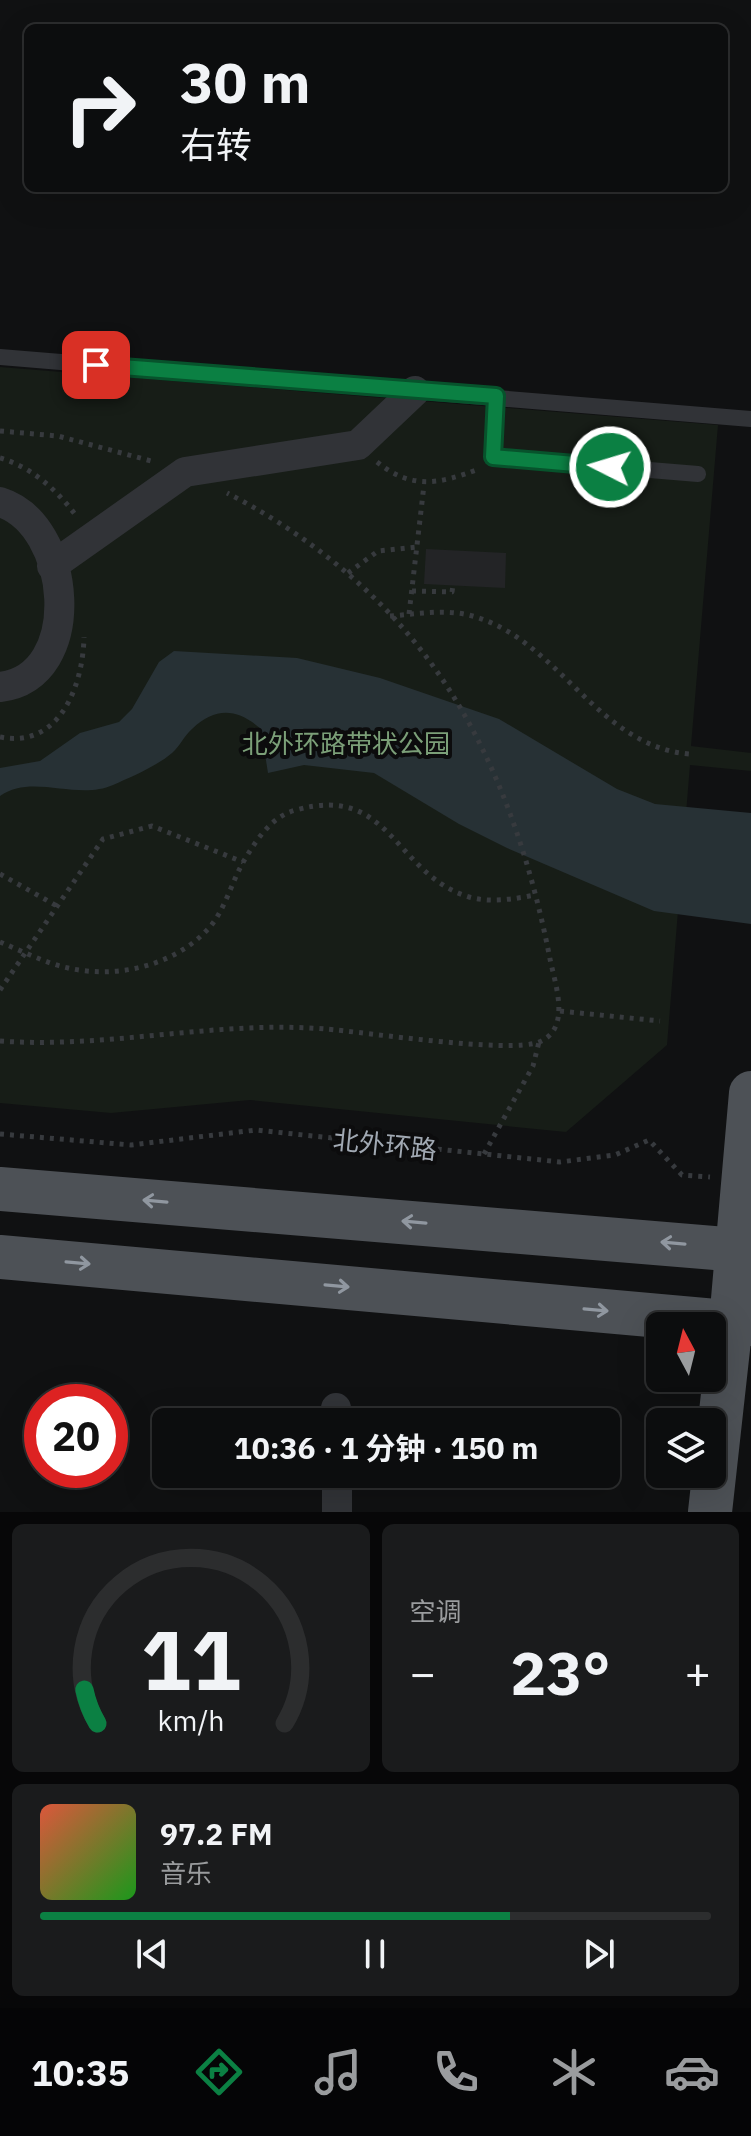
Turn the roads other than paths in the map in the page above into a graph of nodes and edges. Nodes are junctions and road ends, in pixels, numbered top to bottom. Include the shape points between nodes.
1 (0, 357) edge
2 (415, 391) junction
3 (496, 396) junction
4 (751, 419) edge
5 (698, 474) dead end
6 (0, 502) edge
7 (52, 566) junction
8 (0, 687) edge
9 (751, 1093) edge
10 (0, 1189) edge
11 (744, 1250) edge
12 (0, 1257) edge
13 (741, 1323) edge
14 (337, 1488) edge
15 (337, 1512) edge
16 (710, 1512) edge

1 - 2 lane
2 - 3 lane
2 - 7 street via 358,445 185,472
3 - 4 lane
3 - 5 lane via 493,457
6 - 7 street via 26,517
7 - 8 street via 59,594 50,653 37,672
9 - 11 main road
11 -> 10 main road
11 - 13 main road
12 -> 13 main road
13 - 16 main road
14 - 15 street

